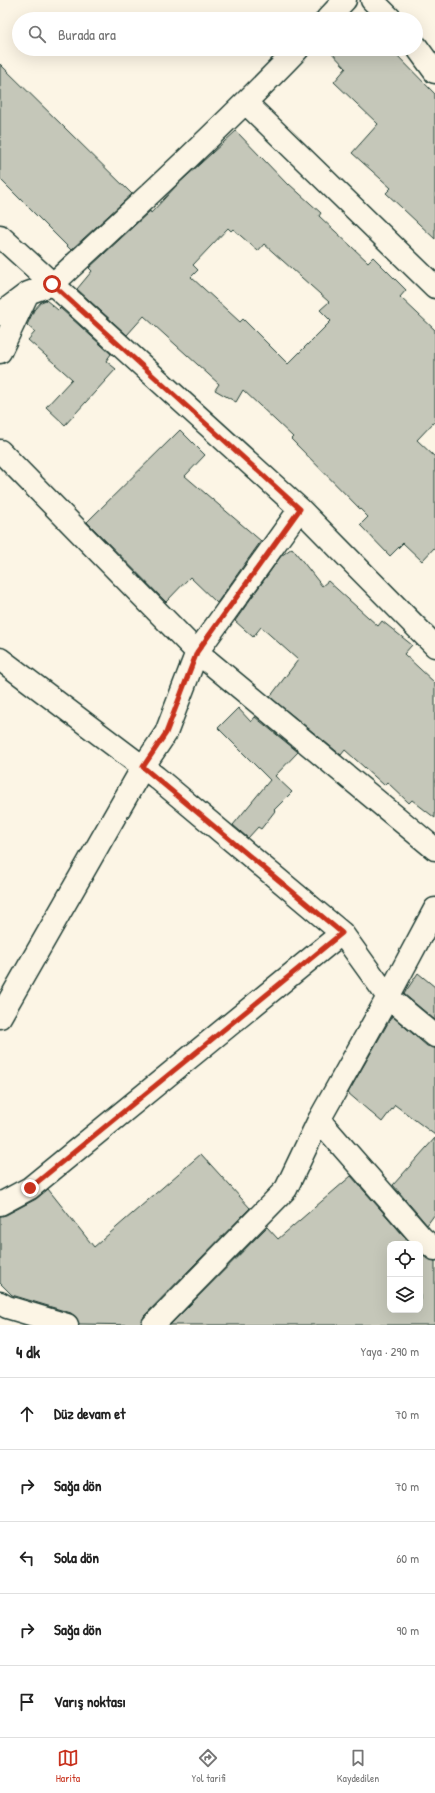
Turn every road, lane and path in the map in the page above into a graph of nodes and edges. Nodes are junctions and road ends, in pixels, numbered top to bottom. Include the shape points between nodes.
1 (345, 0) edge
2 (372, 0) edge
3 (334, 12) edge
4 (384, 12) edge
5 (291, 56) edge
6 (423, 56) edge
7 (435, 72) edge
8 (246, 103) junction
9 (0, 236) edge
10 (52, 284) junction
11 (435, 287) edge
12 (28, 293) junction
13 (0, 314) edge
14 (0, 352) edge
15 (0, 451) edge
16 (300, 509) junction
17 (435, 646) edge
18 (197, 652) junction
19 (0, 659) edge
20 (143, 767) junction
21 (435, 849) edge
22 (435, 909) edge
23 (342, 933) junction
24 (388, 998) junction
25 (2, 1006) edge
26 (435, 1036) edge
27 (319, 1120) junction
28 (0, 1204) edge
29 (435, 1249) edge
30 (2, 1309) edge
31 (67, 1325) edge
32 (153, 1325) edge

1 - 3 street
2 - 4 street
5 - 8 street
6 - 7 street
8 - 10 street
8 - 11 street
9 - 10 street
10 - 12 street
10 - 16 street
12 - 13 street
12 - 14 street
15 - 18 street
16 - 17 street
16 - 18 street
18 - 20 street via 166,733
18 - 21 street
19 - 20 street
20 - 23 street
20 - 25 street
22 - 24 street
23 - 24 street
23 - 28 street via 30,1188
24 - 26 street
24 - 27 street
27 - 29 street via 422,1238
27 - 32 street via 286,1189
30 - 31 street

